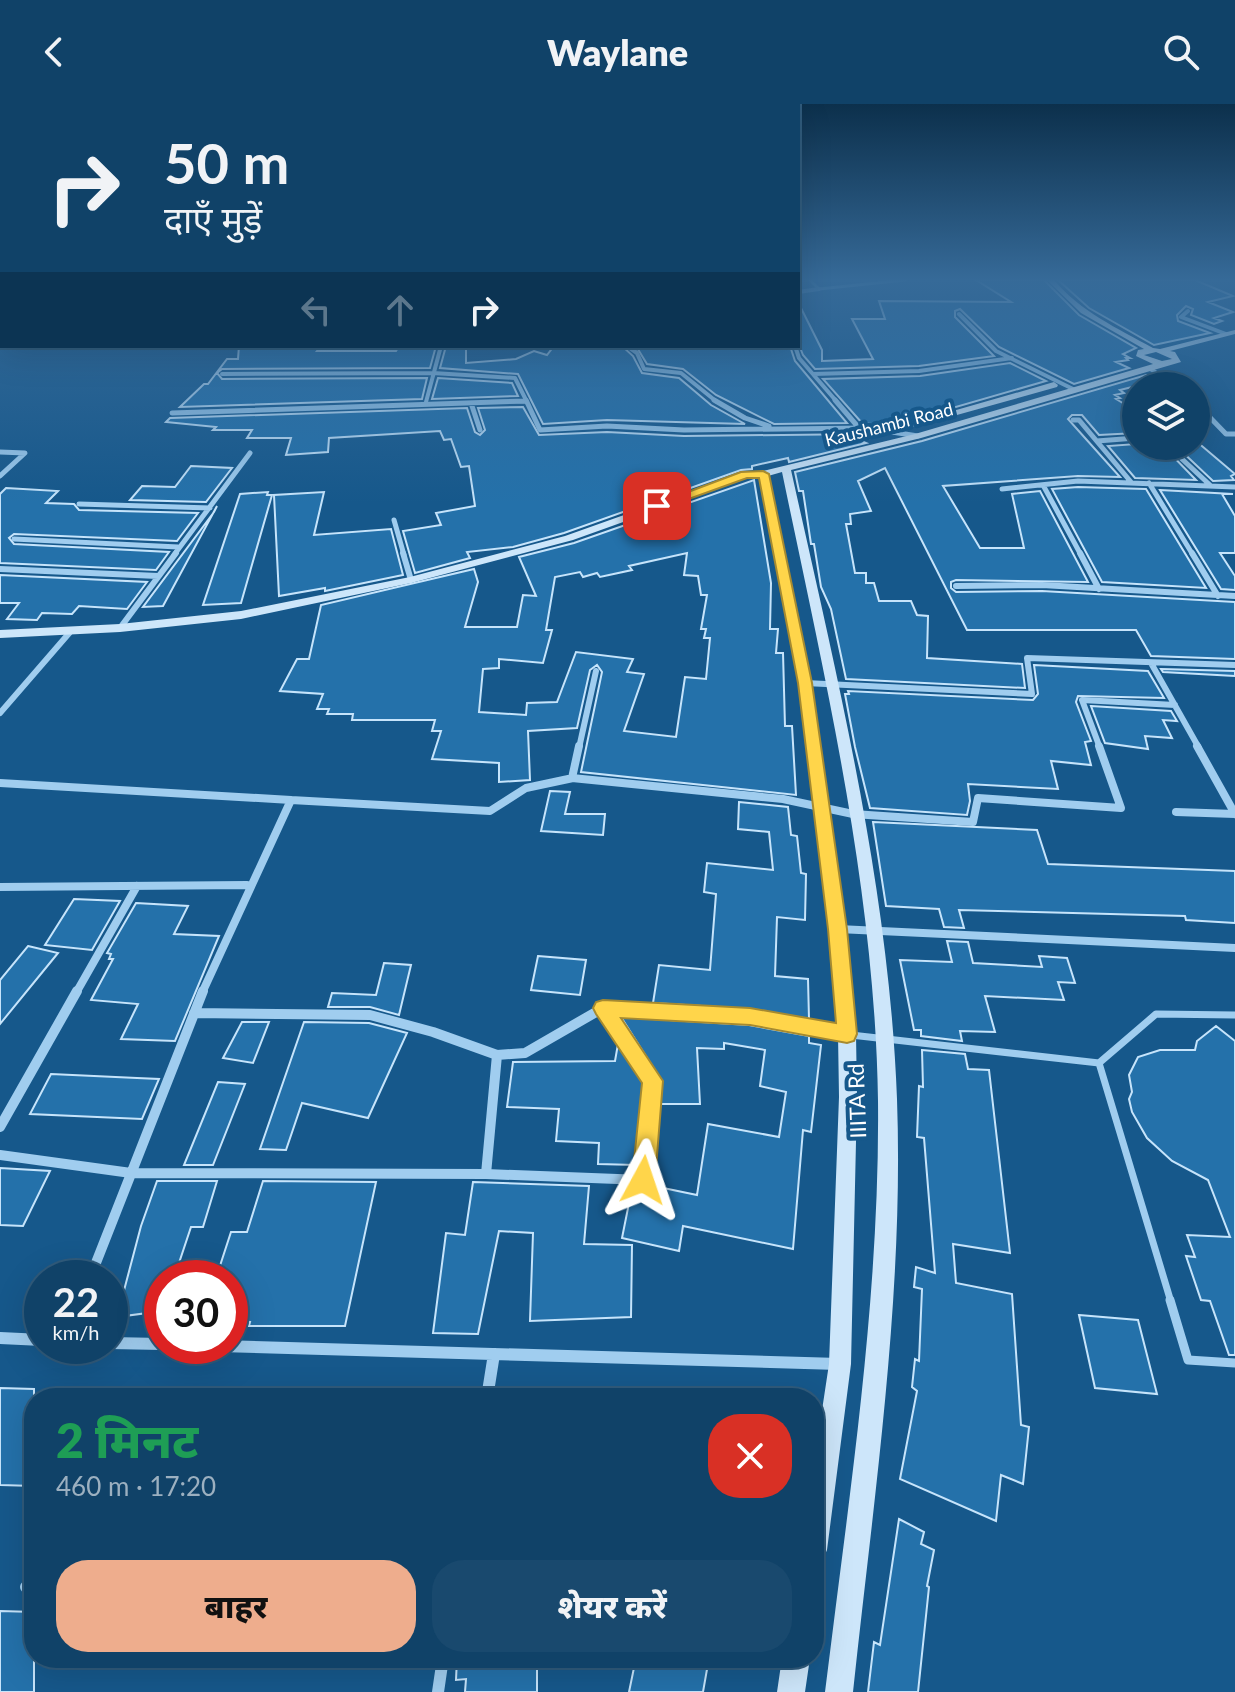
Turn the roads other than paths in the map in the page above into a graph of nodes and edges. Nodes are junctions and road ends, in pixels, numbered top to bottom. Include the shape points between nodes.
1 (439, 354) edge
2 (637, 354) edge
3 (798, 354) edge
4 (1003, 354) edge
5 (1142, 354) edge
6 (1153, 354) edge
7 (1170, 354) edge
8 (1180, 354) edge
9 (1175, 356) junction
10 (1146, 357) junction
11 (1012, 358) junction
12 (1162, 372) edge
13 (433, 373) junction
14 (222, 374) dead end
15 (813, 374) junction
16 (1061, 383) junction
17 (1075, 390) junction
18 (526, 401) junction
19 (426, 403) junction
20 (471, 403) junction
21 (172, 413) dead end
22 (1210, 417) edge
23 (1073, 420) dead end
24 (778, 428) junction
25 (859, 428) junction
26 (480, 430) dead end
27 (889, 432) junction
28 (1235, 434) edge
29 (918, 436) junction
30 (1122, 439) edge
31 (1097, 441) junction
32 (0, 452) edge
33 (250, 453) dead end
34 (1183, 460) edge
35 (786, 467) junction
36 (763, 474) junction
37 (0, 476) edge
38 (1123, 482) junction
39 (1149, 483) junction
40 (1043, 485) junction
41 (1211, 486) junction
42 (1235, 487) edge
43 (1002, 489) dead end
44 (79, 504) dead end
45 (210, 508) junction
46 (394, 520) dead end
47 (14, 539) dead end
48 (178, 547) junction
49 (0, 569) edge
50 (158, 576) junction
51 (411, 580) junction
52 (956, 586) dead end
53 (1099, 589) junction
54 (1218, 596) junction
55 (1235, 596) edge
56 (120, 628) junction
57 (71, 631) junction
58 (0, 634) edge
59 (1151, 663) junction
60 (1235, 665) edge
61 (596, 671) dead end
62 (805, 683) junction
63 (831, 685) junction
64 (1175, 705) junction
65 (0, 713) edge
66 (573, 778) junction
67 (0, 783) edge
68 (291, 800) junction
69 (820, 808) junction
70 (1176, 812) dead end
71 (853, 814) junction
72 (1235, 814) edge
73 (247, 885) junction
74 (137, 886) junction
75 (0, 887) edge
76 (838, 929) junction
77 (871, 931) junction
78 (1235, 948) edge
79 (603, 1008) junction
80 (194, 1013) junction
81 (1235, 1015) edge
82 (847, 1034) junction
83 (882, 1038) junction
84 (497, 1055) junction
85 (1099, 1063) junction
86 (0, 1127) edge
87 (0, 1155) edge
88 (131, 1173) junction
89 (486, 1174) junction
90 (97, 1260) edge
91 (0, 1338) edge
92 (24, 1339) edge
93 (248, 1347) edge
94 (494, 1354) junction
95 (1235, 1363) edge
96 (840, 1364) junction
97 (489, 1388) edge
98 (824, 1478) edge
99 (442, 1668) edge
100 (795, 1668) edge
101 (438, 1692) edge
102 (791, 1692) edge
103 (839, 1692) edge

1 - 13 street
2 - 24 street via 644,369 681,373 715,401
3 - 15 street
4 - 11 street
5 - 10 main road
6 - 10 main road
7 - 9 main road
8 - 9 main road
9 - 10 main road, Kaushambi Road via 1177,362 1161,364
10 - 12 street
10 - 16 main road
10 - 17 main road, Kaushambi Road
11 - 15 street via 919,371
11 - 16 street
13 - 14 street
13 - 18 street via 515,378
13 - 19 street
15 - 25 street
16 - 17 street
16 - 27 main road
17 - 29 main road, Kaushambi Road
18 - 20 street
18 - 24 street via 540,430
19 - 20 street
19 - 21 street
20 - 26 street
22 - 28 street via 1226,434
23 - 31 street
24 - 25 street
25 - 27 street
27 - 29 street
27 - 36 main road via 771,464
29 - 35 main road, Kaushambi Road
30 - 31 street
31 - 38 street via 1132,482
32 - 37 street via 25,453
33 - 45 street
34 - 41 street
35 - 36 main road, Kaushambi Road
35 - 63 main road, IIITA Rd
36 - 51 main road via 745,475 569,538
36 - 62 main road, IIITA Rd
38 - 39 street
38 - 40 street
39 - 41 street
39 - 54 street
40 - 43 street
40 - 53 street
41 - 42 street
44 - 45 street
45 - 48 street
46 - 51 street
47 - 48 street
48 - 50 street
49 - 50 street
50 - 56 street
51 - 56 main road via 241,615
52 - 53 street
53 - 54 street
54 - 55 street
56 - 57 main road
57 - 58 main road
57 - 65 street
59 - 60 street
59 - 63 street via 1027,658 1032,694
59 - 64 street
61 - 66 street
62 - 63 street
62 - 69 main road, IIITA Rd
63 - 71 main road, IIITA Rd
64 - 71 street via 1082,700 1121,808 978,798 973,822
64 - 72 street
66 - 68 street via 526,788 490,811
66 - 69 street via 783,799
67 - 68 street
68 - 73 street
69 - 71 street
69 - 76 main road, IIITA Rd
70 - 72 street
71 - 77 main road, IIITA Rd
73 - 74 street
73 - 80 street
74 - 75 street
74 - 86 street
76 - 77 street
76 - 82 main road, IIITA Rd
77 - 78 street
77 - 83 main road, IIITA Rd
79 - 82 street via 750,1017
79 - 84 street via 525,1053
79 - 89 street via 652,1081 643,1180
80 - 84 street via 370,1015
80 - 88 street
81 - 85 lane via 1156,1014
82 - 83 lane
82 - 96 main road, IIITA Rd
83 - 85 lane
83 - 103 main road, IIITA Rd via 887,1099 884,1257
84 - 89 street
85 - 95 lane via 1188,1360
87 - 88 street
88 - 89 street
88 - 90 street
91 - 92 street
93 - 94 street
94 - 96 street
94 - 97 street
96 - 98 main road, IIITA Rd
99 - 101 street
100 - 102 main road

